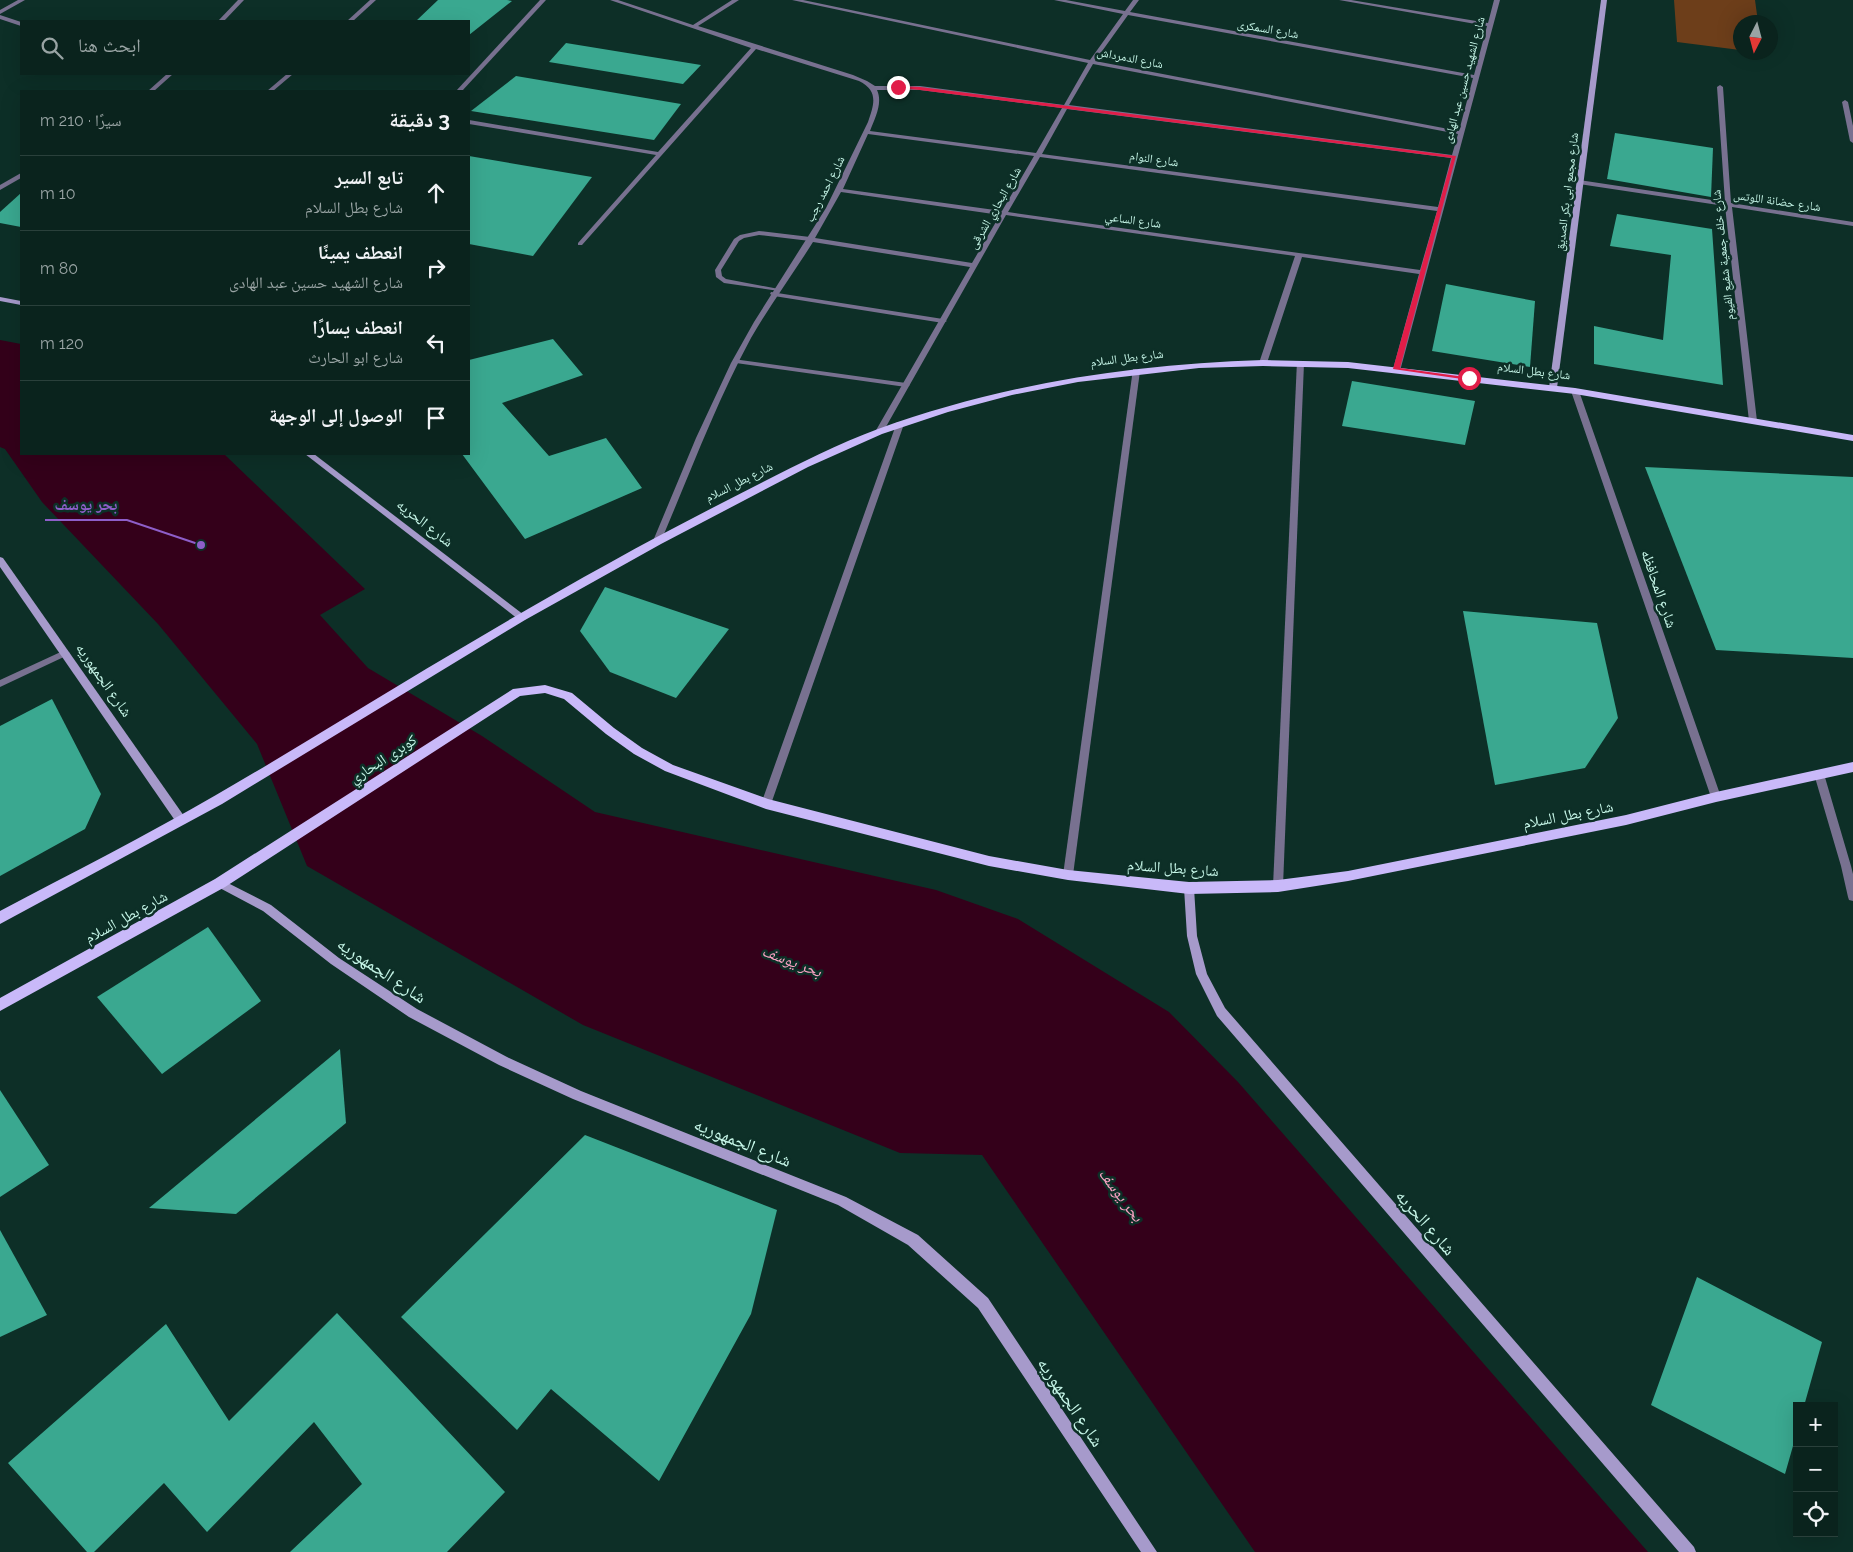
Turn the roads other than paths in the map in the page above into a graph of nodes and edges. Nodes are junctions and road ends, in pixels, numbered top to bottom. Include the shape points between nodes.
1 (22, 0) edge
2 (241, 0) edge
3 (373, 0) edge
4 (543, 0) edge
5 (613, 0) edge
6 (736, 0) edge
7 (795, 0) edge
8 (1057, 0) edge
9 (1136, 0) edge
10 (1342, 0) edge
11 (1498, 0) edge
12 (1604, 0) edge
13 (0, 12) edge
14 (1126, 14) junction
15 (0, 17) edge
16 (222, 20) edge
17 (351, 20) edge
18 (20, 24) edge
19 (1491, 25) junction
20 (693, 27) junction
21 (755, 47) junction
22 (1091, 62) junction
23 (168, 75) edge
24 (289, 75) edge
25 (1476, 77) junction
26 (1720, 87) dead end
27 (874, 88) junction
28 (152, 90) edge
29 (271, 90) edge
30 (460, 90) edge
31 (1844, 102) dead end
32 (1066, 107) junction
33 (470, 122) edge
34 (865, 132) junction
35 (1461, 133) junction
36 (1853, 140) edge
37 (660, 154) junction
38 (1038, 155) junction
39 (1454, 157) junction
40 (20, 176) edge
41 (1579, 182) junction
42 (0, 188) edge
43 (839, 190) junction
44 (1728, 205) junction
45 (1440, 210) junction
46 (1005, 213) junction
47 (1853, 224) edge
48 (810, 239) junction
49 (580, 244) dead end
50 (1299, 254) junction
51 (975, 266) junction
52 (1423, 272) junction
53 (775, 292) junction
54 (0, 298) edge
55 (20, 303) edge
56 (943, 321) junction
57 (736, 361) junction
58 (1262, 363) junction
59 (1300, 363) junction
60 (1396, 369) junction
61 (1136, 371) junction
62 (906, 385) junction
63 (1553, 388) junction
64 (1575, 391) junction
65 (1754, 421) junction
66 (900, 424) junction
67 (879, 432) junction
68 (1853, 438) edge
69 (310, 455) edge
70 (657, 541) junction
71 (2, 565) edge
72 (521, 618) junction
73 (65, 653) junction
74 (0, 684) edge
75 (517, 692) joint
76 (1853, 767) edge
77 (1819, 774) junction
78 (1716, 797) junction
79 (766, 804) junction
80 (180, 819) junction
81 (266, 854) joint
82 (1850, 866) edge
83 (1068, 875) junction
84 (220, 883) junction
85 (1278, 886) junction
86 (1189, 888) junction
87 (1853, 897) edge
88 (0, 918) edge
89 (0, 1005) edge
90 (1150, 1552) edge
91 (1689, 1552) edge

1 - 13 street
2 - 16 street
3 - 17 street
4 - 30 street
5 - 20 street
6 - 20 street
7 - 22 street, شارع الدمرداش
8 - 14 street, شارع السمكرى
9 - 14 street, شارع البحاري الشرقى
10 - 19 street
11 - 19 street, شارع الشهيد حسين عبد الهادى
12 - 41 street, شارع مجمع ابى بكر الصديق
14 - 22 street, شارع البحاري الشرقى
14 - 25 street, شارع السمكرى
15 - 18 street
19 - 25 street, شارع الشهيد حسين عبد الهادى
20 - 21 street
21 - 27 street via 850,76
21 - 37 street
22 - 32 street, شارع البحاري الشرقى
22 - 35 street, شارع الدمرداش
23 - 28 street
24 - 29 street
25 - 35 street, شارع الشهيد حسين عبد الهادى
26 - 44 street, شارع خلف جمعية شفيع الفيوم
27 - 32 street via 920,88
27 - 34 street, شارع احمد رجب via 876,103
31 - 36 street
32 - 38 street, شارع البحاري الشرقى
32 - 39 street
33 - 37 street
34 - 38 street, شارع النوام
34 - 43 street, شارع احمد رجب
35 - 39 street, شارع الشهيد حسين عبد الهادى
37 - 49 street
38 - 45 street, شارع النوام
38 - 46 street, شارع البحاري الشرقى
39 - 45 street, شارع الشهيد حسين عبد الهادى
40 - 42 street
41 - 44 street, شارع حضانة اللوتس
41 - 63 street, شارع مجمع ابى بكر الصديق
43 - 46 street, شارع الساعي
43 - 48 street, شارع احمد رجب
44 - 47 street, شارع حضانة اللوتس
44 - 65 street, شارع خلف جمعية شفيع الفيوم
45 - 52 street, شارع الشهيد حسين عبد الهادى
46 - 50 street, شارع الساعي
46 - 51 street, شارع البحاري الشرقى
48 - 51 street
48 - 53 street, شارع احمد رجب
48 - 53 street via 759,233 736,240 718,270 719,278
50 - 52 street, شارع الساعي
50 - 58 street
51 - 56 street, شارع البحاري الشرقى
52 - 60 street, شارع الشهيد حسين عبد الهادى
53 - 56 street
53 - 57 street, شارع احمد رجب
54 - 55 street
56 - 62 street, شارع البحاري الشرقى
57 - 62 street
57 - 70 street, شارع احمد رجب
58 - 59 main road, شارع بطل السلام
58 - 61 main road, شارع بطل السلام
59 - 60 main road, شارع بطل السلام
59 - 85 street
60 - 63 main road, شارع بطل السلام
61 - 66 main road, شارع بطل السلام via 1011,392
61 - 83 street
62 - 67 street, شارع البحاري الشرقى
63 - 64 main road, شارع بطل السلام
64 - 65 main road, شارع بطل السلام
64 - 78 street, شارع المحافظه
65 - 68 main road, شارع بطل السلام
66 - 67 main road, شارع بطل السلام
66 - 79 street
67 - 70 main road, شارع بطل السلام via 804,465
69 - 72 street, شارع الحريه
70 - 72 main road, شارع بطل السلام
71 - 73 street, شارع الجمهوريه
72 - 80 main road, شارع بطل السلام via 218,800
73 - 74 street
73 - 80 street, شارع الجمهوريه
75 - 79 main road, شارع بطل السلام via 545,689 568,696 610,731 661,764
75 - 81 main road, كوبرى البحاري
76 - 77 main road, شارع بطل السلام
77 - 78 main road, شارع بطل السلام
77 - 82 street
78 - 85 main road, شارع بطل السلام via 1617,822 1348,876
79 - 83 main road, شارع بطل السلام via 990,861
80 - 88 main road
81 - 84 main road, شارع بطل السلام
82 - 87 street
83 - 86 main road, شارع بطل السلام
84 - 89 main road, شارع بطل السلام
84 - 90 street, شارع الجمهوريه via 267,908 335,961 413,1013 503,1061 577,1095 842,1201 913,1240 983,1303
85 - 86 main road, شارع بطل السلام
86 - 91 street, شارع الحريه via 1192,936 1202,974 1221,1012

